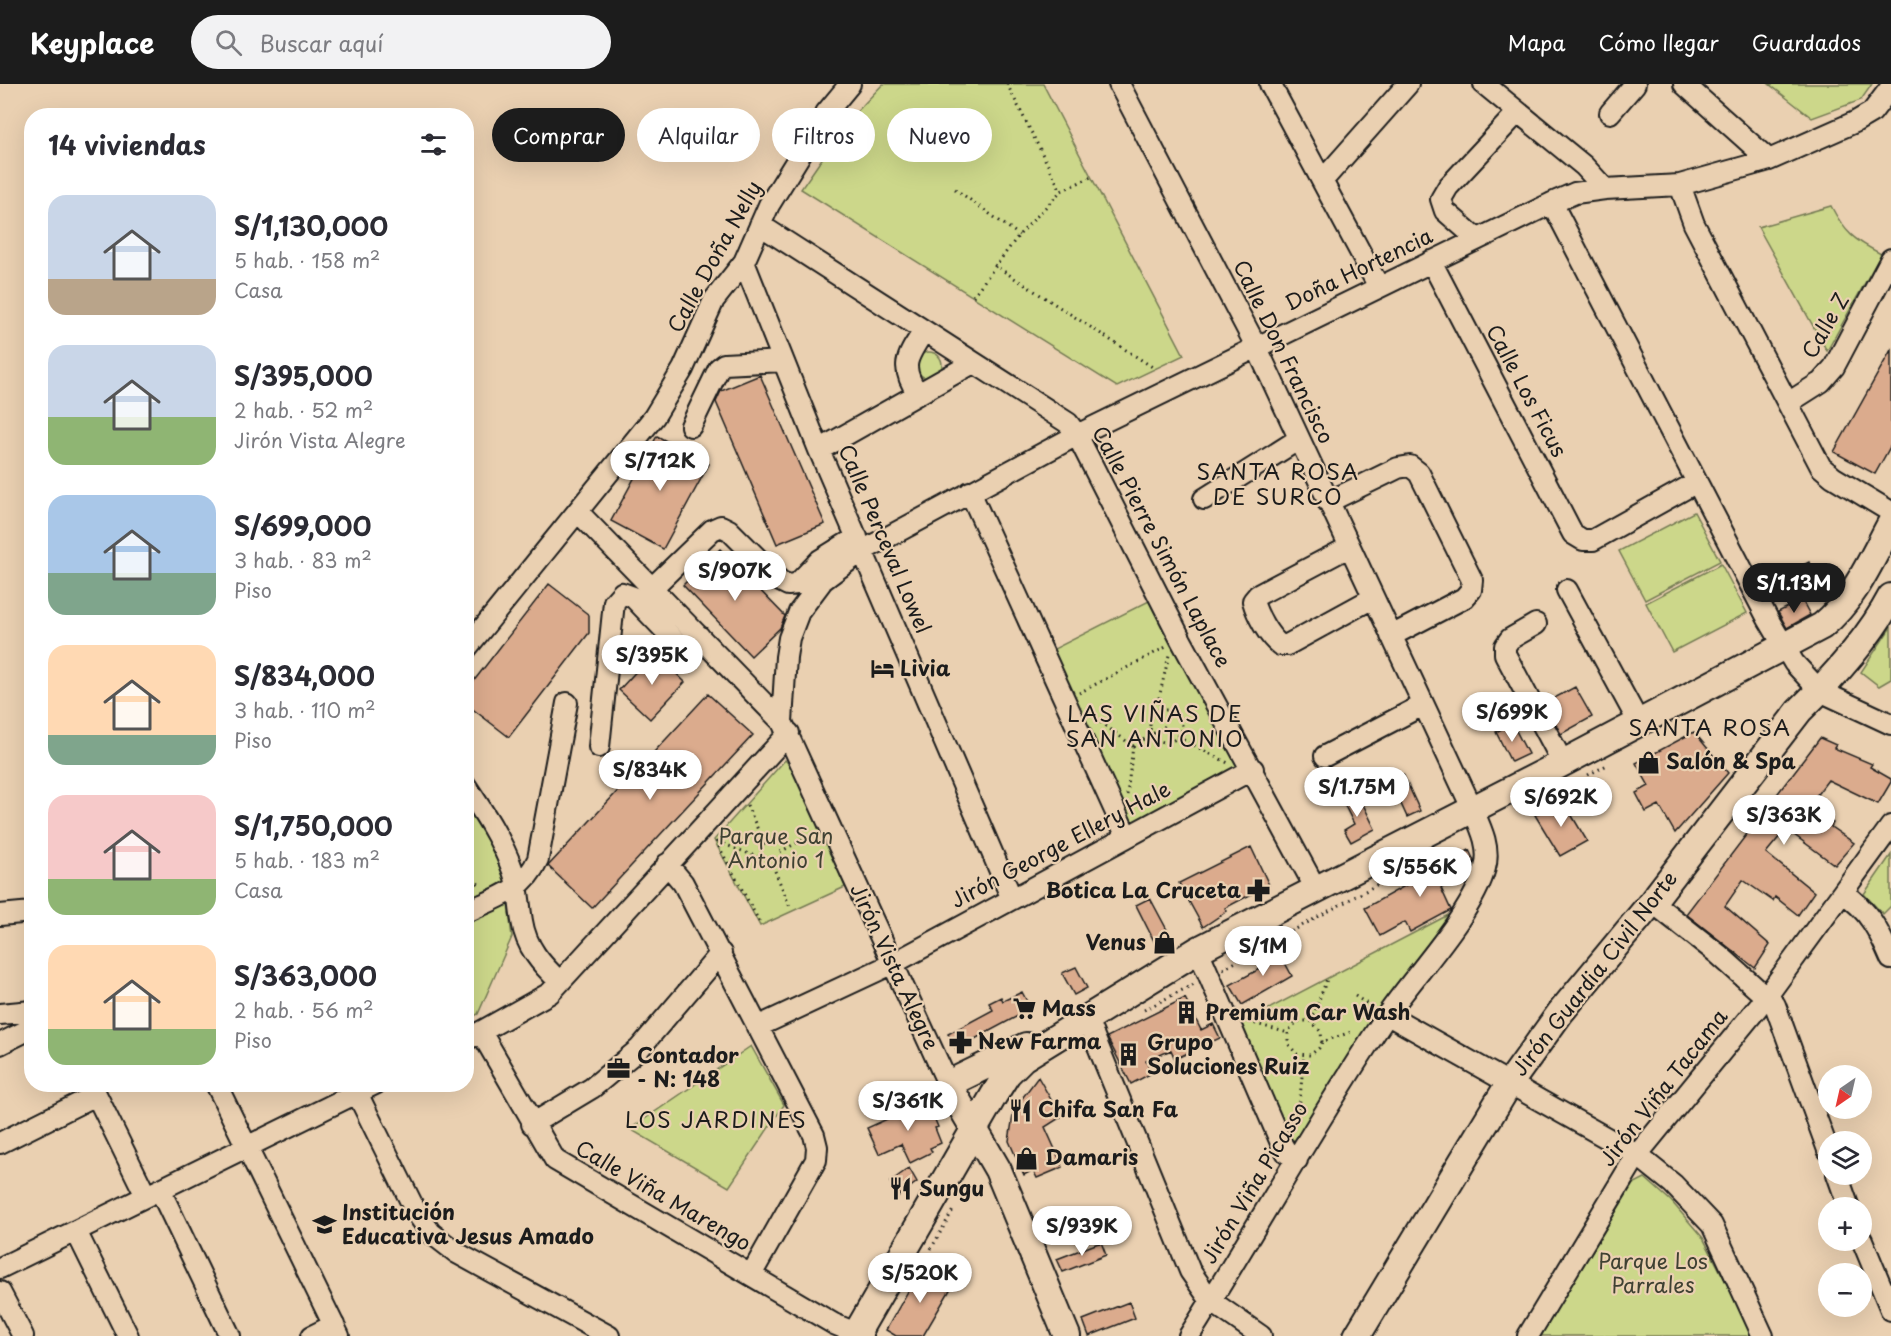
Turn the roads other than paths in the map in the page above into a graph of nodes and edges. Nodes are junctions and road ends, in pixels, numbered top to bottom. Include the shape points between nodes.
1 (850, 84) edge
2 (1119, 84) edge
3 (1270, 84) edge
4 (1408, 84) edge
5 (1484, 84) edge
6 (1635, 84) edge
7 (1684, 84) edge
8 (1891, 87) edge
9 (1518, 112) junction
10 (1610, 113) dead end
11 (1769, 160) junction
12 (1323, 180) junction
13 (1680, 184) junction
14 (1605, 189) junction
15 (1552, 202) junction
16 (760, 225) junction
17 (1477, 239) junction
18 (1891, 260) edge
19 (1431, 261) junction
20 (744, 262) junction
21 (1379, 287) junction
22 (924, 331) junction
23 (1257, 348) junction
24 (783, 361) junction
25 (973, 363) junction
26 (918, 394) junction
27 (1788, 404) junction
28 (691, 426) dead end
29 (1077, 435) junction
30 (1299, 439) junction
31 (819, 450) junction
32 (1696, 482) junction
33 (970, 492) junction
34 (1204, 499) dead end
35 (1328, 502) junction
36 (1891, 512) edge
37 (579, 513) junction
38 (1891, 523) edge
39 (859, 544) junction
40 (1349, 547) junction
41 (652, 588) junction
42 (1567, 590) dead end
43 (1891, 597) edge
44 (1373, 598) junction
45 (1536, 624) dead end
46 (699, 636) junction
47 (1391, 636) junction
48 (474, 640) edge
49 (1785, 647) junction
50 (1820, 691) junction
51 (567, 703) dead end
52 (1423, 705) junction
53 (1639, 723) junction
54 (1891, 724) edge
55 (785, 727) junction
56 (599, 747) dead end
57 (1324, 756) dead end
58 (1563, 763) junction
59 (1253, 769) junction
60 (474, 799) edge
61 (1472, 808) junction
62 (1891, 826) edge
63 (1127, 837) junction
64 (668, 864) junction
65 (518, 887) junction
66 (1316, 889) junction
67 (1844, 893) junction
68 (1012, 899) junction
69 (1652, 902) junction
70 (474, 908) edge
71 (24, 913) edge
72 (0, 915) edge
73 (1198, 950) junction
74 (721, 953) junction
75 (1891, 959) edge
76 (892, 964) junction
77 (560, 982) junction
78 (1767, 996) junction
79 (24, 1012) edge
80 (1383, 1013) junction
81 (0, 1014) edge
82 (1086, 1017) junction
83 (758, 1027) junction
84 (24, 1033) edge
85 (474, 1036) edge
86 (0, 1044) edge
87 (948, 1084) junction
88 (1509, 1084) junction
89 (90, 1092) edge
90 (95, 1092) edge
91 (220, 1092) edge
92 (357, 1093) joint
93 (532, 1124) junction
94 (975, 1128) junction
95 (1821, 1131) edge
96 (0, 1143) edge
97 (247, 1147) junction
98 (1637, 1155) junction
99 (1297, 1160) junction
100 (153, 1193) junction
101 (76, 1231) junction
102 (1866, 1251) edge
103 (0, 1268) edge
104 (751, 1275) junction
105 (0, 1292) edge
106 (1211, 1301) junction
107 (1891, 1311) edge
108 (336, 1330) edge
109 (858, 1335) edge
110 (23, 1336) edge
111 (128, 1336) edge
112 (231, 1336) edge
113 (312, 1336) edge
114 (609, 1336) edge
115 (1067, 1336) edge
116 (1189, 1336) edge
117 (1260, 1336) edge
118 (1357, 1336) edge
119 (1528, 1336) edge
120 (1763, 1336) edge

1 - 16 street, Calle Doña Nelly via 826,113
2 - 23 street, Calle Don Francisco
3 - 12 street
4 - 12 street
5 - 9 street
6 - 10 street
7 - 11 street
8 - 11 street, Doña Hortencia via 1872,112
9 - 14 street via 1584,166
9 - 17 street via 1441,199 1445,211
11 - 13 street, Doña Hortencia
12 - 21 street
13 - 14 street, Doña Hortencia
13 - 27 street via 1694,224
14 - 15 street, Doña Hortencia via 1575,193
15 - 17 street, Doña Hortencia
15 - 32 street
16 - 20 street, Calle Doña Nelly
16 - 22 street, Calle Pierre Simón Laplace
17 - 19 street, Doña Hortencia
18 - 27 street, Calle Z via 1834,367 1821,382
19 - 21 street, Doña Hortencia
19 - 32 street, Calle Los Ficus via 1573,534 1593,540
20 - 24 street, Calle Perceval Lowel
20 - 37 street, Calle Doña Nelly via 714,300 683,369 654,417
21 - 23 street, Doña Hortencia
22 - 25 street, Calle Pierre Simón Laplace
22 - 26 street via 906,364 909,380
23 - 29 street, Doña Hortencia
23 - 30 street, Calle Don Francisco
24 - 28 street via 724,364
24 - 31 street, Calle Perceval Lowel
25 - 26 street
25 - 29 street, Calle Pierre Simón Laplace via 1068,423
26 - 31 street
27 - 36 street via 1821,467
29 - 33 street, Doña Hortencia
29 - 59 street, Calle Pierre Simón Laplace via 1181,640
30 - 34 street
30 - 35 street, Calle Don Francisco
31 - 39 street, Calle Perceval Lowel
32 - 49 street
33 - 39 street, Doña Hortencia
33 - 63 street
35 - 40 street, Calle Don Francisco
35 - 47 street via 1410,466 1419,473 1472,580 1471,590 1464,598
37 - 41 street, Jirón Vista Alegre
37 - 48 street, Calle Doña Nelly
38 - 49 main road via 1845,606 1822,626
39 - 41 street via 820,561 797,584 788,585 722,526 712,530
39 - 55 street via 823,580 799,612 789,638
39 - 68 street, Calle Perceval Lowel
40 - 44 street, Calle Don Francisco
40 - 44 street via 1258,596 1253,601 1255,608 1273,640 1287,645
41 - 46 street, Jirón Vista Alegre
42 - 53 street
43 - 50 main road, Jirón Guardia Civil Norte via 1880,617
44 - 47 street, Calle Don Francisco
45 - 58 street via 1510,639 1505,646 1506,654
46 - 55 street, Jirón Vista Alegre
46 - 56 street via 690,645 680,646 633,597 622,593 617,597
47 - 52 street, Calle Don Francisco
49 - 50 street
49 - 53 main road
50 - 54 street
50 - 69 main road, Jirón Guardia Civil Norte via 1799,711
51 - 65 street via 538,859 531,876
52 - 57 street
52 - 61 street, Calle Don Francisco
53 - 58 main road
55 - 64 street
55 - 76 street, Jirón Vista Alegre
58 - 61 main road
59 - 63 street, Jirón George Ellery Hale
59 - 66 street, Calle Pierre Simón Laplace
60 - 65 street via 505,851
61 - 66 main road
61 - 80 street, Jirón Viña Picasso via 1487,856 1481,879 1467,906
62 - 67 street, Jirón Viña Tacama
63 - 68 street, Jirón George Ellery Hale
64 - 74 street, Calle Viña Marengo via 684,883
64 - 77 street
65 - 70 street
65 - 77 street via 522,924 532,951
66 - 73 main road
67 - 75 street via 1865,909
67 - 78 street, Jirón Viña Tacama
68 - 76 street, Jirón George Ellery Hale
69 - 78 street
69 - 88 main road, Jirón Guardia Civil Norte via 1560,1012
71 - 72 street
73 - 82 main road
73 - 99 street via 1216,975 1281,1143
74 - 83 street, Calle Viña Marengo
74 - 93 street via 639,1049 592,1088
76 - 83 street, Jirón George Ellery Hale
76 - 87 street, Jirón Vista Alegre
77 - 85 street via 538,1002
78 - 95 street via 1780,1016
78 - 98 street, Jirón Viña Tacama
79 - 81 street
80 - 88 street
80 - 99 street, Jirón Viña Picasso
82 - 87 main road
82 - 94 main road via 1023,1058 1007,1074
82 - 106 street via 1190,1271
83 - 104 street, Calle Viña Marengo via 817,1147 816,1160
84 - 86 street
85 - 93 street, Calle Viña Marengo
87 - 94 main road
88 - 98 street
88 - 118 main road, Jirón Guardia Civil Norte
89 - 96 street
90 - 100 street
91 - 97 street
92 - 97 street
92 - 114 street via 416,1212 431,1233 457,1253
93 - 104 street, Calle Viña Marengo via 555,1160 568,1170
94 - 109 main road
94 - 115 main road via 998,1170
97 - 100 street
97 - 108 street
98 - 119 street, Jirón Viña Tacama
98 - 120 street via 1712,1225
99 - 106 street, Jirón Viña Picasso
100 - 101 street
100 - 112 street
101 - 103 street
101 - 111 street
102 - 107 street
104 - 109 street
105 - 110 street
106 - 116 street, Jirón Viña Picasso
106 - 117 street
108 - 113 street

